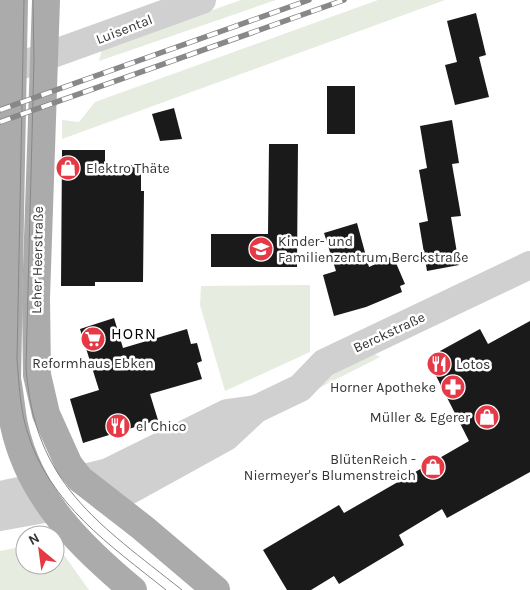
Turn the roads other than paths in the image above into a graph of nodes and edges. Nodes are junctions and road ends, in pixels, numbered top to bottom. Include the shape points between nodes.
1 (14, 0) edge
2 (46, 0) edge
3 (202, 0) edge
4 (46, 56) junction
5 (6, 70) edge
6 (530, 265) edge
7 (256, 409) junction
8 (80, 478) junction
9 (0, 495) edge
10 (44, 498) junction
11 (104, 498) junction
12 (0, 517) edge
13 (133, 590) edge
14 (216, 590) edge

1 - 5 main road, Leher Heerstraße
2 - 4 main road, Leher Heerstraße
3 - 4 street, Luisental
4 - 5 street, Luisental
4 - 8 main road, Leher Heerstraße via 39,195 37,375 56,440
5 - 10 main road, Leher Heerstraße via 7,379 14,426 28,469
6 - 7 street, Berckstraße via 324,363 300,388
7 - 8 street, Berckstraße via 227,413 108,472
7 - 11 street, Berckstraße via 226,438 130,490
8 - 10 main road
8 - 11 main road, Leher Heerstraße
9 - 10 street
10 - 11 main road
10 - 12 street
10 - 13 main road, Leher Heerstraße via 96,558
11 - 14 main road, Leher Heerstraße

